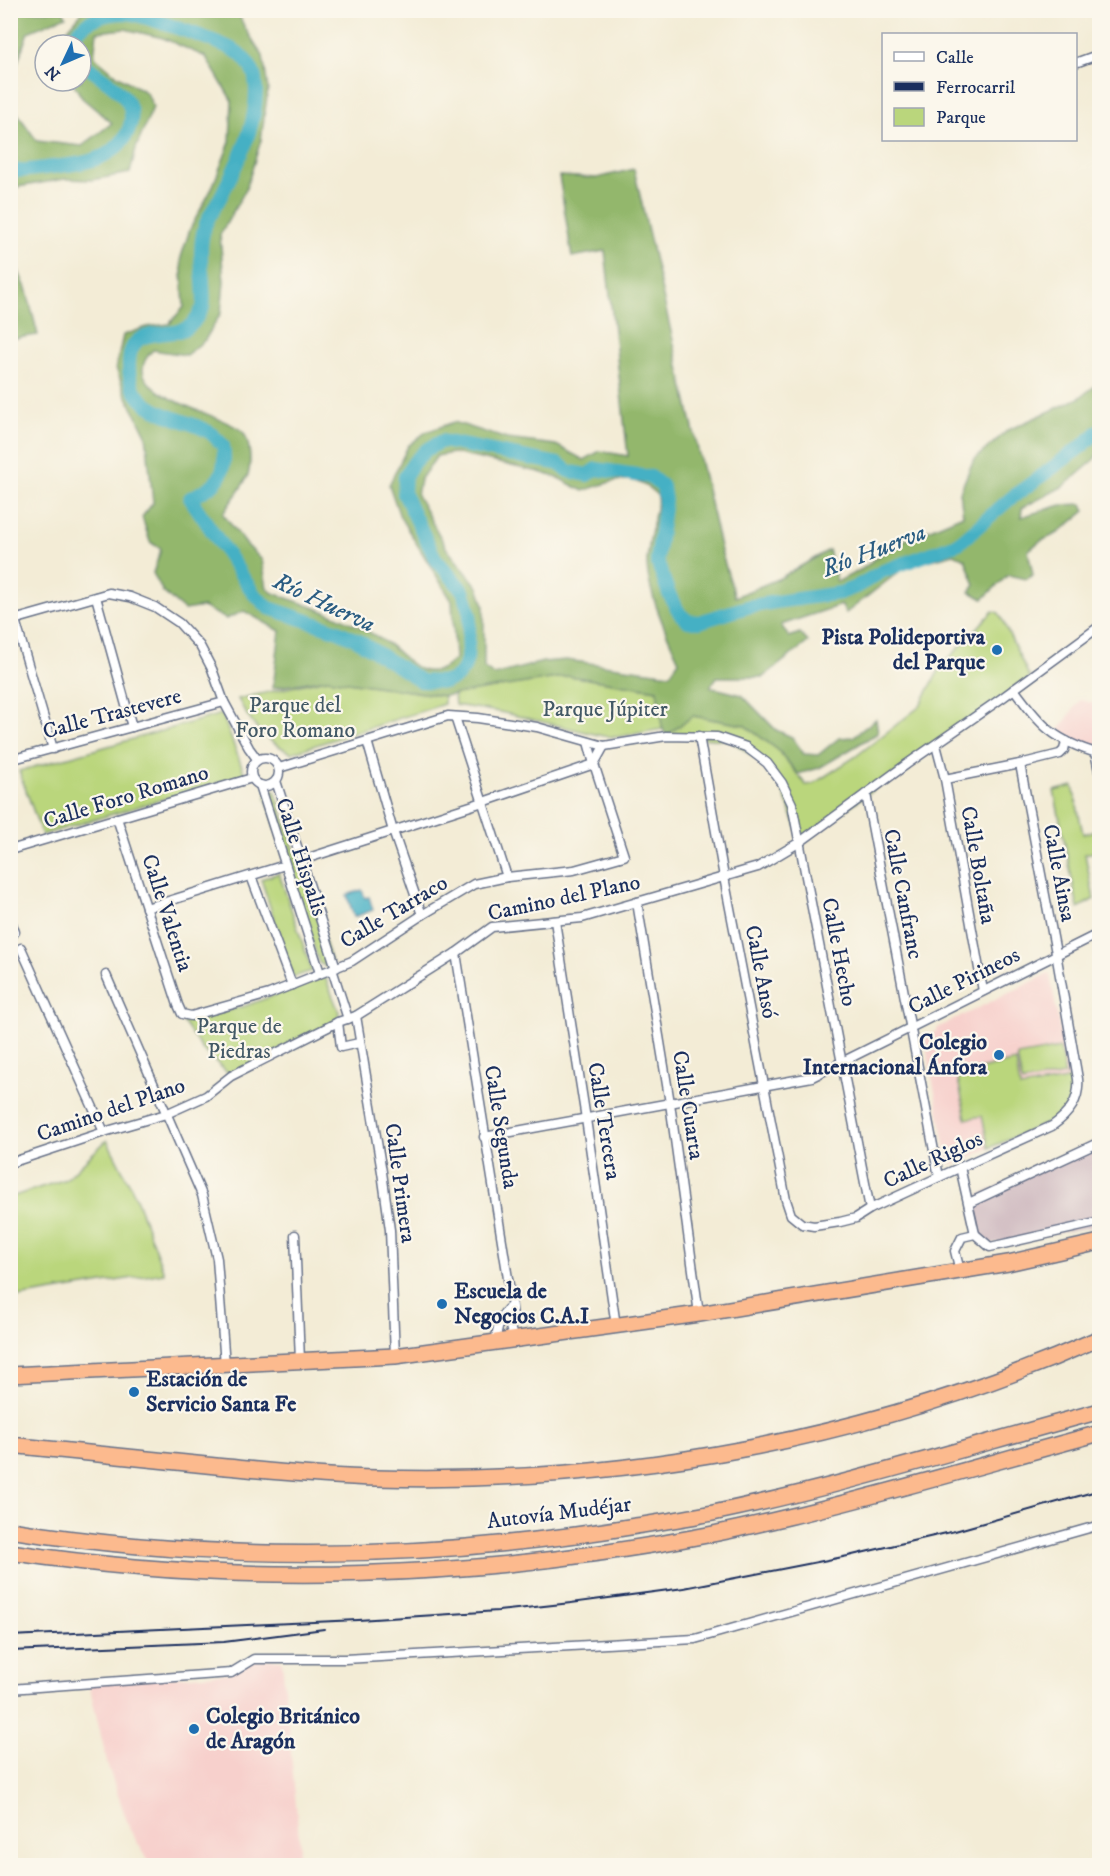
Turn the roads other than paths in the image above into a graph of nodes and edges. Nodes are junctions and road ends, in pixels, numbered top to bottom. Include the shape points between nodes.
1 (1100, 54) edge
2 (1078, 62) dead end
3 (96, 597) junction
4 (13, 620) edge
5 (1100, 626) edge
6 (1014, 689) junction
7 (224, 702) junction
8 (455, 717) junction
9 (132, 728) junction
10 (699, 736) junction
11 (367, 741) junction
12 (1066, 741) junction
13 (588, 742) junction
14 (604, 746) junction
15 (936, 746) junction
16 (52, 749) junction
17 (1097, 753) edge
18 (258, 759) junction
19 (10, 760) edge
20 (594, 764) junction
21 (1020, 764) junction
22 (279, 768) junction
23 (1100, 776) edge
24 (252, 778) junction
25 (945, 779) junction
26 (276, 782) junction
27 (260, 786) junction
28 (866, 794) junction
29 (483, 802) junction
30 (117, 818) junction
31 (393, 831) junction
32 (800, 842) junction
33 (10, 850) edge
34 (302, 860) junction
35 (285, 865) junction
36 (251, 876) junction
37 (507, 877) junction
38 (724, 877) junction
39 (637, 902) junction
40 (146, 908) junction
41 (422, 915) junction
42 (10, 918) edge
43 (555, 921) junction
44 (15, 932) dead end
45 (1100, 933) edge
46 (21, 948) dead end
47 (456, 953) junction
48 (1056, 953) junction
49 (334, 969) junction
50 (320, 973) junction
51 (106, 975) dead end
52 (292, 985) junction
53 (983, 991) junction
54 (187, 1016) joint
55 (352, 1017) junction
56 (338, 1022) junction
57 (910, 1029) junction
58 (360, 1042) junction
59 (842, 1063) junction
60 (764, 1086) junction
61 (1077, 1095) joint
62 (670, 1103) junction
63 (166, 1114) junction
64 (586, 1119) junction
65 (104, 1132) junction
66 (484, 1137) junction
67 (1100, 1142) edge
68 (10, 1163) edge
69 (960, 1167) junction
70 (939, 1177) junction
71 (969, 1203) junction
72 (870, 1209) junction
73 (791, 1215) joint
74 (1100, 1222) edge
75 (975, 1234) junction
76 (295, 1235) dead end
77 (1100, 1242) edge
78 (960, 1271) junction
79 (511, 1306) junction
80 (699, 1314) junction
81 (616, 1326) junction
82 (1100, 1338) edge
83 (514, 1340) junction
84 (495, 1343) junction
85 (395, 1356) junction
86 (300, 1361) junction
87 (225, 1365) junction
88 (10, 1375) edge
89 (1100, 1410) edge
90 (1100, 1433) edge
91 (10, 1445) edge
92 (1100, 1525) edge
93 (10, 1530) edge
94 (10, 1552) edge
95 (10, 1689) edge

1 - 2 street
3 - 4 street
3 - 7 street via 109,593 130,597 179,623 200,646
3 - 9 street
4 - 16 street
5 - 6 street, Camino del Plano
6 - 12 street via 1044,727
6 - 15 street, Camino del Plano
7 - 9 street, Calle Trastevere
7 - 18 street
8 - 11 street
8 - 13 street via 537,727
8 - 29 street
9 - 16 street, Calle Trastevere
10 - 14 street, Calle Hecho via 666,736
10 - 32 street, Calle Hecho via 717,737 746,747 767,763 789,797
10 - 38 street, Calle Ansó
11 - 22 street
11 - 31 street
12 - 17 street
12 - 21 street via 1060,754
13 - 14 street
13 - 20 street
14 - 20 street
15 - 25 street, Calle Boltaña
15 - 28 street, Camino del Plano
16 - 19 street, Calle Trastevere
17 - 23 street
18 - 22 street via 271,758
18 - 24 street via 252,766
20 - 29 street
20 - 37 street, Calle Tarraco via 624,856 574,870
21 - 25 street
21 - 48 street, Calle Ainsa
22 - 26 street
24 - 27 street
24 - 30 street, Calle Foro Romano
25 - 53 street, Calle Boltaña
26 - 27 street
26 - 34 street, Calle Hispalis
27 - 35 street, Calle Hispalis
28 - 32 street, Camino del Plano
28 - 57 street, Calle Canfranc
29 - 31 street
29 - 37 street
30 - 33 street, Calle Foro Romano
30 - 40 street, Calle Valentia
31 - 34 street
31 - 41 street
32 - 38 street, Camino del Plano via 758,867
32 - 59 street, Calle Hecho
34 - 49 street, Calle Hispalis
35 - 36 street
35 - 50 street, Calle Hispalis
36 - 40 street
36 - 52 street
37 - 41 street, Calle Tarraco via 474,884
38 - 39 street, Camino del Plano
38 - 60 street, Calle Ansó
39 - 43 street, Camino del Plano via 582,918
39 - 62 street, Calle Cuarta
40 - 54 street, Calle Valentia via 178,1005
41 - 49 street, Calle Tarraco
42 - 44 street
43 - 47 street, Camino del Plano via 492,927
43 - 64 street, Calle Tercera
45 - 48 street, Calle Pirineos
46 - 65 street
47 - 55 street, Camino del Plano
47 - 66 street, Calle Segunda
48 - 53 street, Calle Pirineos
48 - 61 street, Calle Ainsa via 1078,1079
49 - 50 street, Calle Tarraco
49 - 55 street, Calle Hispalis
50 - 52 street, Calle Tarraco
51 - 63 street
52 - 54 street, Calle Tarraco
53 - 57 street, Calle Pirineos
55 - 56 street, Camino del Plano
55 - 58 street, Calle Primera
56 - 58 street via 341,1047
56 - 63 street, Camino del Plano
57 - 59 street, Calle Pirineos
57 - 70 street, Calle Canfranc
58 - 85 street, Calle Primera via 390,1230
59 - 60 street, Calle Pirineos via 812,1077
59 - 72 street, Calle Hecho
60 - 62 street, Calle Pirineos
60 - 73 street, Calle Ansó
61 - 69 street, Calle Riglos via 1069,1112 1052,1126
62 - 64 street, Calle Pirineos
62 - 80 street, Calle Cuarta
63 - 65 street, Camino del Plano
63 - 87 street via 202,1195 217,1259
64 - 66 street, Calle Pirineos
64 - 81 street, Calle Tercera
65 - 68 street, Camino del Plano
66 - 79 street, Calle Segunda
67 - 71 street
69 - 70 street, Calle Riglos
69 - 71 street
70 - 72 street, Calle Riglos
71 - 75 street
72 - 73 street, Calle Riglos via 856,1218 814,1226 802,1224
74 - 75 street via 990,1247
75 - 78 street via 962,1237 955,1251
76 - 86 street
77 - 78 highway
78 - 80 highway
79 - 83 street, Calle Segunda
79 - 84 street via 501,1317
80 - 81 highway
81 - 83 highway
82 - 91 highway via 920,1406 747,1449 601,1471 377,1478
83 - 84 highway
84 - 85 highway
85 - 86 highway
86 - 87 highway
87 - 88 highway
89 - 93 highway, Autovía Mudéjar via 711,1514 578,1536 457,1548 309,1554 164,1548
90 - 94 highway, Autovía Mudéjar via 853,1501 714,1534 582,1557 461,1569 311,1575 161,1569
92 - 95 street via 695,1639 345,1659 254,1659 231,1673

